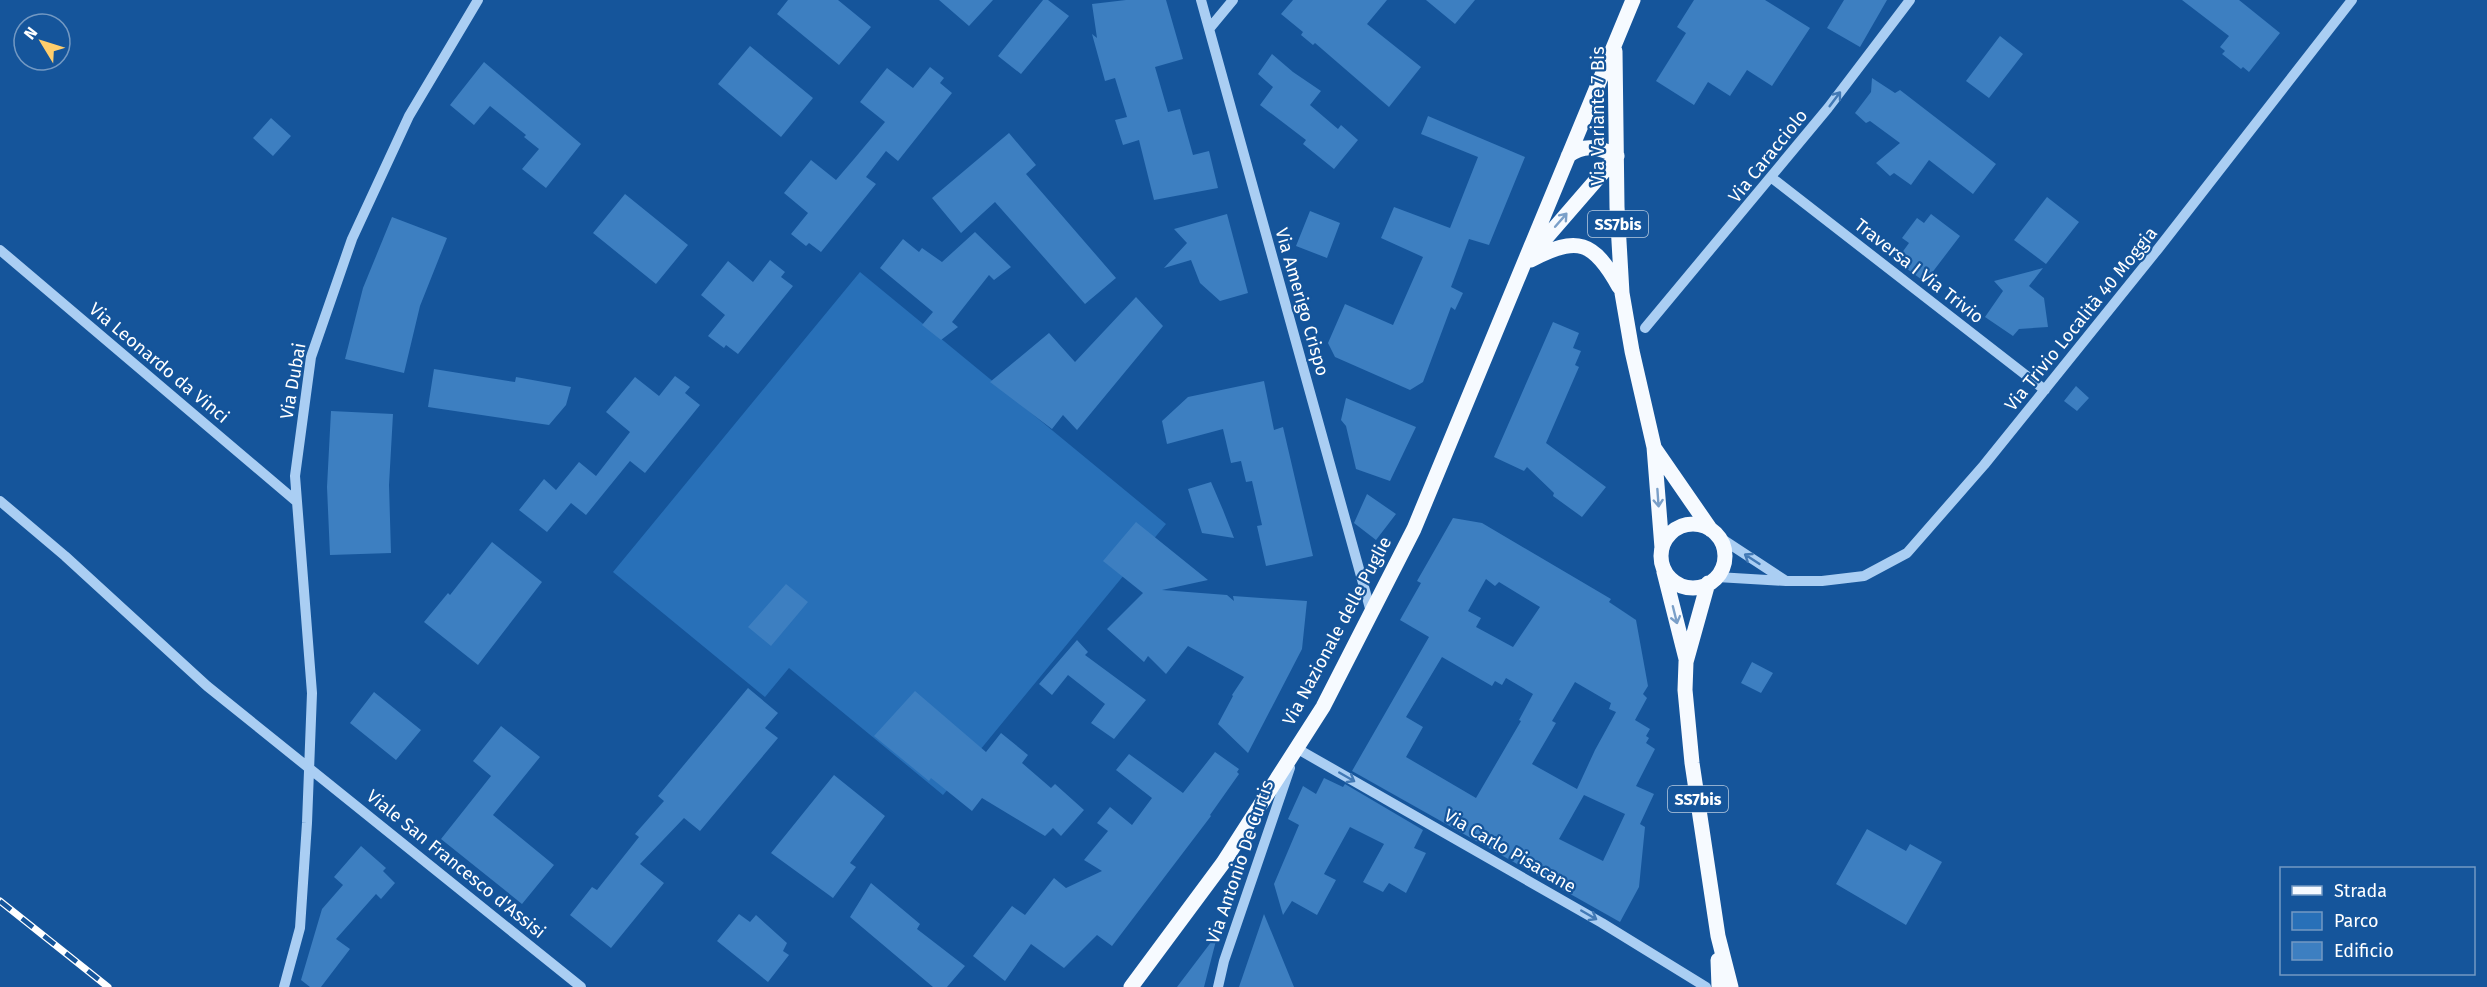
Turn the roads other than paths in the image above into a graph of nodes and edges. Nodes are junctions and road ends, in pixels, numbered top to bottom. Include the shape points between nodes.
1 (478, 0) edge
2 (1201, 0) edge
3 (1233, 0) edge
4 (1633, 0) edge
5 (1910, 0) edge
6 (2352, 0) edge
7 (1209, 28) junction
8 (1615, 43) junction
9 (1568, 156) junction
10 (1617, 156) junction
11 (1772, 178) junction
12 (0, 250) edge
13 (1523, 264) junction
14 (1622, 293) junction
15 (1645, 328) dead end
16 (2045, 390) junction
17 (1654, 447) junction
18 (0, 501) edge
19 (297, 502) junction
20 (1715, 534) junction
21 (1662, 548) junction
22 (1664, 569) junction
23 (1712, 580) junction
24 (1786, 581) junction
25 (1371, 612) junction
26 (1686, 662) junction
27 (1296, 748) junction
28 (309, 767) junction
29 (1718, 936) junction
30 (284, 987) edge
31 (581, 987) edge
32 (1131, 987) edge
33 (1218, 987) edge
34 (1706, 987) edge
35 (1719, 987) edge
36 (1731, 987) edge

1 - 19 street, Via Dubai via 409,117 352,239 311,357 295,476
2 - 7 street, Via Amerigo Crispo
3 - 7 street
4 - 8 main road, Via Variante 7 Bis / SS7bis
11 -> 5 street, Via Caracciolo
6 - 16 street, Via Trivio Località 40 Moggia
7 - 25 street, Via Amerigo Crispo
8 - 9 main road, Via Nazionale delle Puglie
8 - 10 main road, Via Variante 7 Bis / SS7bis
9 - 10 main road via 1577,149 1592,147
9 - 13 main road, Via Nazionale delle Puglie
13 -> 10 main road, Via Nazionale delle Puglie
10 - 14 main road, Via Variante 7 Bis / SS7bis
11 - 15 street, Via Caracciolo
11 - 16 street, Traversa I Via Trivio
12 - 19 street, Via Leonardo da Vinci
13 - 14 main road via 1561,246 1580,245 1596,253
13 - 25 main road, Via Nazionale delle Puglie via 1414,529
14 - 17 main road, Via Variante 7 Bis / SS7bis
16 - 24 street, Via Trivio Località 40 Moggia via 1907,553 1864,576
17 - 20 main road, Via Variante 7 Bis / SS7bis
17 -> 21 main road, Via Variante 7 Bis / SS7bis
18 - 28 street, Viale San Francesco d'Assisi via 207,686
19 - 28 street, Via Dubai via 312,693
20 - 21 main road via 1702,525 1682,526 1666,539
20 - 23 main road, SS7bis via 1724,557 1722,568
24 -> 20 street
21 - 22 main road, SS7bis
22 - 23 main road via 1678,584 1688,587
22 -> 26 main road, SS7bis
23 - 24 street, Via Trivio Località 40 Moggia
23 - 26 main road, SS7bis
25 - 27 main road, Via Nazionale delle Puglie via 1323,707
26 - 29 main road, SS7bis via 1691,754
27 - 32 main road, Via Nazionale delle Puglie via 1223,862
27 - 33 street, Via Antonio De Curtis
27 -> 34 street, Via Carlo Pisacane via 1602,922
28 - 30 street, Via Dubai via 300,928
28 - 31 street, Viale San Francesco d'Assisi
29 - 35 main road, SS7bis
29 - 36 main road, SS7bis

